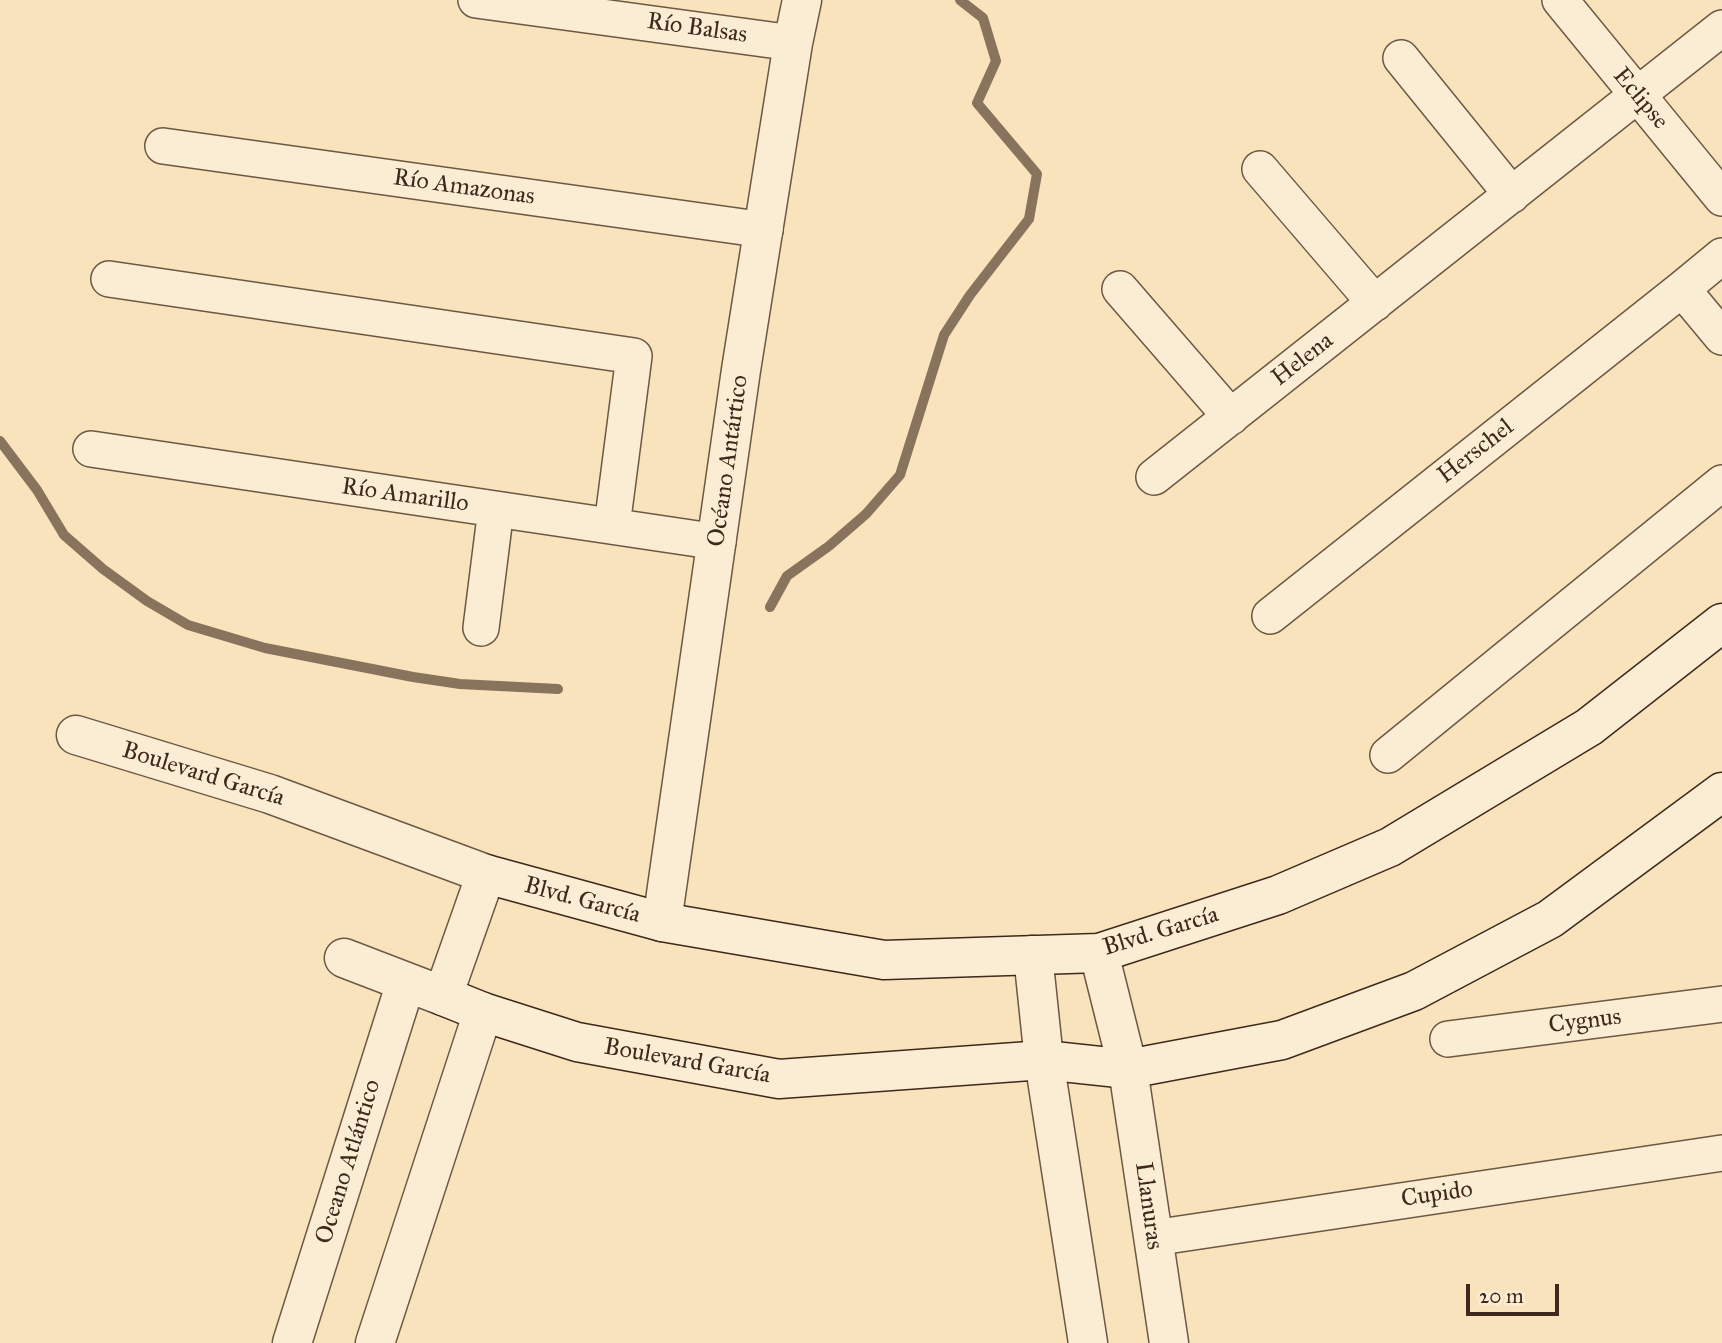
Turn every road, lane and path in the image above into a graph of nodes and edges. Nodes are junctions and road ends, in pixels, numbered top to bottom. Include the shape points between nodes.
1 (476, 0) edge
2 (802, 0) edge
3 (1560, 0) edge
4 (1722, 28) edge
5 (793, 43) junction
6 (1401, 58) dead end
7 (1637, 96) junction
8 (163, 146) dead end
9 (1260, 169) dead end
10 (1512, 195) junction
11 (1722, 198) edge
12 (765, 230) junction
13 (1722, 256) edge
14 (109, 279) dead end
15 (1120, 289) dead end
16 (1682, 289) junction
17 (1375, 303) junction
18 (1722, 337) edge
19 (1231, 417) junction
20 (91, 449) dead end
21 (1154, 477) dead end
22 (1722, 483) edge
23 (496, 509) junction
24 (612, 526) junction
25 (718, 542) junction
26 (1270, 615) dead end
27 (1722, 623) edge
28 (481, 628) dead end
29 (76, 735) dead end
30 (1388, 755) dead end
31 (1722, 792) edge
32 (486, 874) junction
33 (662, 922) junction
34 (1099, 953) junction
35 (1033, 955) junction
36 (344, 958) dead end
37 (406, 982) junction
38 (443, 996) junction
39 (1722, 1004) edge
40 (483, 1013) junction
41 (1448, 1039) dead end
42 (1044, 1060) junction
43 (1128, 1069) junction
44 (1722, 1153) edge
45 (1153, 1238) junction
46 (292, 1343) edge
47 (375, 1343) edge
48 (1088, 1343) edge
49 (1169, 1343) edge

1 - 5 street, Río Balsas
2 - 5 street, Océano Antártico
3 - 7 street, Eclipse
4 - 7 street, Helena
5 - 12 street, Océano Antártico
6 - 10 street
7 - 10 street, Helena
7 - 11 street, Eclipse
8 - 12 street, Río Amazonas
9 - 17 street
10 - 17 street, Helena
12 - 25 street, Océano Antártico
13 - 16 street, Herschel
14 - 24 street via 634,356
15 - 19 street
16 - 18 street
16 - 26 street, Herschel
17 - 19 street, Helena
19 - 21 street, Helena
20 - 23 street, Río Amarillo
22 - 30 street
23 - 24 street, Río Amarillo
23 - 28 street
24 - 25 street, Río Amarillo
25 - 33 street, Océano Antártico
27 - 34 street, Blvd. García via 1589,727 1390,847 1278,895
29 - 32 street, Boulevard García via 270,794
31 - 43 street via 1550,919 1414,991 1282,1040
32 - 33 street, Blvd. García
32 - 38 street
33 - 35 street, Blvd. García via 884,960
34 - 35 street, Blvd. García
34 - 43 street, Llanuras
35 - 42 street
36 - 37 street, Boulevard García
37 - 38 street, Boulevard García
37 - 46 street, Oceano Atlántico
38 - 40 street, Boulevard García
39 - 41 street, Cygnus
40 - 42 street, Boulevard García via 576,1042 779,1079
40 - 47 street
42 - 43 street
42 - 48 street
43 - 45 street, Llanuras
44 - 45 street, Cupido
45 - 49 street, Llanuras

